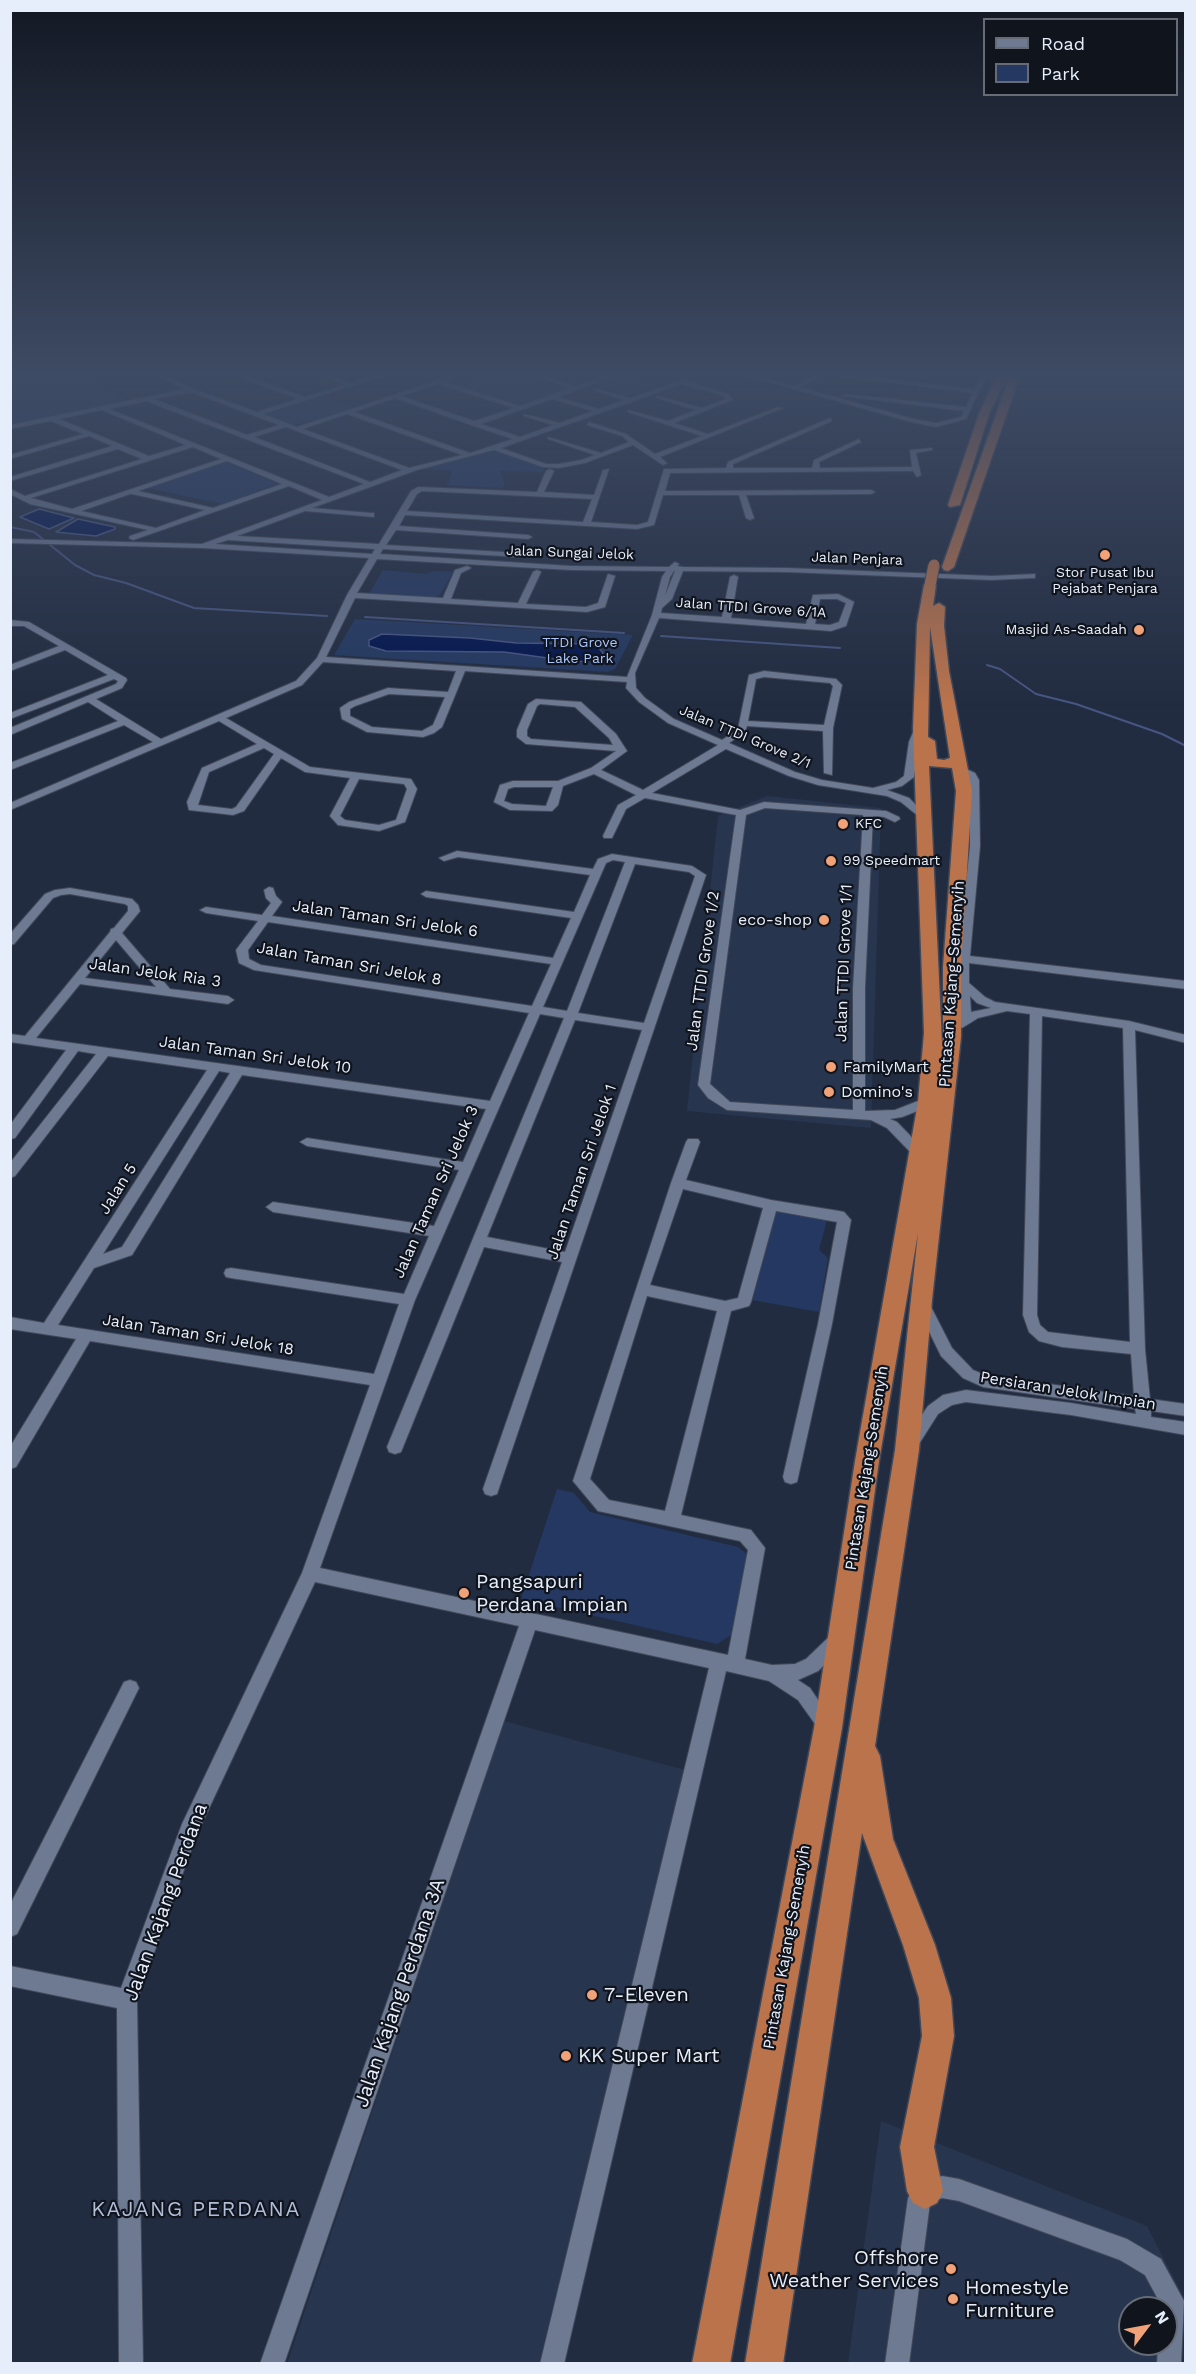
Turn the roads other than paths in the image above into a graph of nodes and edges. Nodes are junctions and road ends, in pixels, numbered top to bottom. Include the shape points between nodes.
1 (64, 486) edge
2 (148, 486) edge
3 (283, 486) edge
4 (293, 486) edge
5 (364, 486) edge
6 (543, 486) edge
7 (601, 486) edge
8 (662, 486) edge
9 (961, 486) edge
10 (971, 486) edge
11 (141, 488) junction
12 (10, 491) edge
13 (130, 491) junction
14 (871, 492) dead end
15 (742, 493) junction
16 (540, 494) junction
17 (660, 494) junction
18 (596, 497) junction
19 (25, 498) junction
20 (327, 499) junction
21 (224, 506) junction
22 (303, 508) junction
23 (214, 510) junction
24 (72, 511) junction
25 (952, 512) dead end
26 (404, 513) junction
27 (371, 515) dead end
28 (750, 518) dead end
29 (535, 521) junction
30 (586, 524) junction
31 (394, 528) junction
32 (157, 530) junction
33 (223, 537) junction
34 (528, 537) junction
35 (133, 538) dead end
36 (10, 541) edge
37 (205, 546) junction
38 (360, 554) junction
39 (381, 554) junction
40 (517, 560) junction
41 (693, 562) junction
42 (648, 565) junction
43 (467, 568) dead end
44 (676, 569) junction
45 (787, 570) junction
46 (537, 572) dead end
47 (611, 576) dead end
48 (1032, 576) dead end
49 (734, 577) dead end
50 (666, 578) junction
51 (936, 585) junction
52 (355, 595) junction
53 (446, 601) junction
54 (522, 606) junction
55 (659, 606) junction
56 (656, 615) junction
57 (726, 620) junction
58 (10, 623) edge
59 (810, 626) junction
60 (65, 647) junction
61 (321, 658) junction
62 (10, 668) edge
63 (462, 668) junction
64 (116, 675) junction
65 (630, 680) junction
66 (452, 695) junction
67 (89, 699) junction
68 (921, 699) junction
69 (10, 716) edge
70 (219, 717) junction
71 (125, 721) junction
72 (742, 723) junction
73 (26, 725) junction
74 (828, 728) junction
75 (920, 728) junction
76 (10, 732) edge
77 (159, 742) junction
78 (265, 744) junction
79 (723, 745) junction
80 (620, 748) junction
81 (281, 754) junction
82 (961, 765) junction
83 (10, 767) edge
84 (594, 770) junction
85 (830, 773) dead end
86 (356, 776) junction
87 (559, 784) junction
88 (875, 789) junction
89 (964, 790) junction
90 (642, 794) junction
91 (922, 800) junction
92 (10, 807) edge
93 (741, 813) junction
94 (868, 813) junction
95 (923, 818) junction
96 (895, 819) dead end
97 (608, 836) dead end
98 (444, 858) dead end
99 (631, 860) junction
100 (598, 873) junction
101 (269, 890) dead end
102 (426, 894) dead end
103 (206, 910) dead end
104 (579, 916) junction
105 (268, 918) junction
106 (115, 931) junction
107 (10, 942) edge
108 (964, 959) junction
109 (558, 962) junction
110 (77, 980) junction
111 (964, 984) junction
112 (1185, 985) edge
113 (167, 993) junction
114 (228, 1000) dead end
115 (1010, 1009) junction
116 (536, 1011) junction
117 (1036, 1012) junction
118 (571, 1015) junction
119 (1129, 1025) junction
120 (648, 1027) junction
121 (959, 1029) junction
122 (10, 1038) edge
123 (1185, 1039) edge
124 (28, 1041) junction
125 (75, 1047) junction
126 (106, 1050) junction
127 (216, 1066) junction
128 (239, 1069) junction
129 (928, 1102) junction
130 (494, 1106) junction
131 (865, 1115) junction
132 (10, 1135) edge
133 (307, 1142) dead end
134 (693, 1142) dead end
135 (921, 1155) junction
136 (467, 1167) junction
137 (10, 1173) edge
138 (678, 1183) junction
139 (771, 1205) junction
140 (273, 1207) dead end
141 (438, 1232) junction
142 (479, 1241) junction
143 (570, 1258) junction
144 (91, 1264) junction
145 (231, 1273) dead end
146 (642, 1289) junction
147 (408, 1300) junction
148 (921, 1300) junction
149 (725, 1307) junction
150 (10, 1323) edge
151 (47, 1329) junction
152 (85, 1336) junction
153 (1138, 1349) junction
154 (380, 1381) junction
155 (1142, 1402) junction
156 (1185, 1410) edge
157 (1144, 1422) junction
158 (1185, 1429) edge
159 (395, 1447) dead end
160 (907, 1450) junction
161 (10, 1462) edge
162 (791, 1477) dead end
163 (490, 1489) dead end
164 (671, 1520) junction
165 (310, 1573) junction
166 (529, 1622) junction
167 (841, 1636) junction
168 (727, 1664) junction
169 (772, 1673) junction
170 (130, 1688) dead end
171 (828, 1728) junction
172 (863, 1741) junction
173 (10, 1927) edge
174 (10, 1976) edge
175 (127, 2000) junction
176 (925, 2192) junction
177 (131, 2364) edge
178 (272, 2364) edge
179 (552, 2364) edge
180 (711, 2364) edge
181 (764, 2364) edge
182 (897, 2364) edge
183 (1169, 2364) edge

1 - 19 street
2 - 11 street
3 - 21 street
4 - 20 street
5 - 20 street
6 - 16 street
7 - 18 street
8 - 17 street
9 - 25 highway
10 - 51 highway, Pintasan Kajang-Semenyih via 940,563
11 - 13 street
11 - 21 street
12 - 19 street
13 - 23 street
13 - 24 street
14 - 15 street
15 - 17 street
15 - 28 street
16 - 18 street
16 - 26 street via 432,488 414,493
17 - 30 street via 651,523 637,527
18 - 30 street
19 - 24 street
20 - 22 street
21 - 23 street
22 - 27 street
22 - 33 street
23 - 32 street
24 - 32 street
26 - 29 street
26 - 31 street
29 - 30 street
29 - 34 street
31 - 34 street
31 - 39 street via 397,531
32 - 35 street
33 - 37 street
33 - 39 street
34 - 40 street
36 - 37 street, Jalan Sungai Jelok
37 - 38 street, Jalan Sungai Jelok
38 - 39 street, Jalan Sungai Jelok
38 - 39 street via 365,561
39 - 40 street, Jalan Sungai Jelok
39 - 40 street
39 - 52 street
40 - 42 street, Jalan Sungai Jelok via 591,569
41 - 42 street
41 - 44 street
41 - 45 street
42 - 44 street, Jalan Sungai Jelok
42 - 50 street
43 - 53 street via 458,572
44 - 45 street, Jalan Penjara
44 - 50 street
44 - 55 street via 668,599
45 - 48 street, Jalan Penjara
46 - 54 street
47 - 54 street via 602,604 595,609
49 - 57 street
50 - 55 street
51 - 68 highway, Pintasan Kajang-Semenyih via 924,624
51 - 82 highway, Pintasan Kajang-Semenyih via 941,660
52 - 53 street
52 - 61 street
53 - 54 street
55 - 56 street
56 - 57 street, Jalan TTDI Grove 6/1A
56 - 65 street
57 - 59 street, Jalan TTDI Grove 6/1A
58 - 60 street via 26,624
59 - 59 street, Jalan TTDI Grove 6/1A via 831,628 843,624 850,602 838,596 816,597
60 - 62 street
60 - 64 street
61 - 63 street
61 - 70 street via 299,683
63 - 65 street
63 - 66 street
64 - 67 street via 123,680 119,686
64 - 69 street
65 - 79 street, Jalan TTDI Grove 2/1 via 642,700 671,721
66 - 66 street via 437,727 423,734 370,730 345,717 345,708 388,691
67 - 71 street
67 - 73 street
68 - 75 highway, Pintasan Kajang-Semenyih
68 - 82 highway via 927,718 930,762
69 - 73 street
70 - 77 street
70 - 78 street
71 - 77 street
71 - 83 street
72 - 74 street
72 - 74 street via 752,677 774,675 826,679 838,685
72 - 79 street via 742,730
73 - 76 street
74 - 85 street
75 - 88 street, Jalan TTDI Grove 2/1 via 909,777 899,784
75 - 91 highway, Pintasan Kajang-Semenyih
77 - 92 street
78 - 81 street
78 - 81 street via 206,770 193,808 233,812 240,809
79 - 88 street, Jalan TTDI Grove 2/1 via 820,783
79 - 90 street
80 - 80 street via 613,736 578,704 539,701 533,704 522,730 522,737 529,742
80 - 84 street via 622,751
81 - 86 street via 308,770
82 - 89 highway, Pintasan Kajang-Semenyih
82 - 108 street via 974,780 975,813
84 - 87 street
84 - 90 street
86 - 86 street via 408,781 412,789 400,822 379,828 342,823 335,816
87 - 87 street via 548,810 510,807 499,802 504,787 513,784
88 - 95 street, Jalan TTDI Grove 2/1 via 905,800
89 - 91 highway via 952,782 938,780 926,788
89 - 121 highway, Pintasan Kajang-Semenyih via 952,967
90 - 93 street
90 - 97 street via 622,807
91 - 95 highway, Pintasan Kajang-Semenyih
93 - 94 street via 764,805
93 - 131 street, Jalan TTDI Grove 1/2 via 704,1084 727,1106
94 - 96 street
94 - 131 street, Jalan TTDI Grove 1/1 via 859,988
95 - 129 highway, Pintasan Kajang-Semenyih via 933,1033
98 - 100 street via 457,854
99 - 100 street via 612,857 602,861
99 - 118 street
99 - 120 street, Jalan Taman Sri Jelok 1 via 692,869 701,875
100 - 104 street, Jalan Taman Sri Jelok 3
101 - 105 street, Jalan Taman Sri Jelok 8 via 277,902
102 - 104 street
103 - 105 street, Jalan Taman Sri Jelok 6
104 - 109 street, Jalan Taman Sri Jelok 3
105 - 109 street, Jalan Taman Sri Jelok 6
105 - 116 street, Jalan Taman Sri Jelok 8 via 242,950 243,961 258,968
106 - 107 street via 134,911 128,901 70,891 49,896
106 - 110 street
106 - 113 street
108 - 111 street
108 - 112 street
109 - 116 street, Jalan Taman Sri Jelok 3
110 - 113 street, Jalan Jelok Ria 3
110 - 124 street
111 - 115 street via 981,1000
111 - 121 street
113 - 114 street, Jalan Jelok Ria 3
115 - 117 street
115 - 121 street via 987,1011
116 - 118 street
116 - 130 street, Jalan Taman Sri Jelok 3
117 - 119 street
117 - 153 street via 1030,1315 1034,1328 1044,1337
118 - 120 street
118 - 142 street
119 - 123 street
119 - 153 street
120 - 143 street, Jalan Taman Sri Jelok 1
121 - 148 highway, Pintasan Kajang-Semenyih
122 - 124 street, Jalan Taman Sri Jelok 10
124 - 125 street, Jalan Taman Sri Jelok 10
125 - 126 street, Jalan Taman Sri Jelok 10
125 - 132 street
126 - 127 street, Jalan Taman Sri Jelok 10
126 - 137 street
127 - 128 street, Jalan Taman Sri Jelok 10
127 - 144 street, Jalan 5
128 - 130 street, Jalan Taman Sri Jelok 10
128 - 144 street via 127,1251
129 - 131 street via 897,1114
129 - 135 highway, Pintasan Kajang-Semenyih
130 - 136 street, Jalan Taman Sri Jelok 3
131 - 135 street via 892,1125
133 - 136 street
134 - 138 street
135 - 167 highway, Pintasan Kajang-Semenyih via 867,1461
136 - 141 street, Jalan Taman Sri Jelok 3
138 - 139 street
138 - 146 street
139 - 149 street via 744,1302
139 - 162 street via 844,1220
140 - 141 street
141 - 147 street, Jalan Taman Sri Jelok 3
142 - 143 street
142 - 159 street
143 - 163 street, Jalan Taman Sri Jelok 1
144 - 151 street, Jalan 5
145 - 147 street
146 - 149 street
146 - 164 street via 581,1480 604,1506
147 - 154 street, Jalan Taman Sri Jelok 3
148 - 155 street, Persiaran Jelok Impian via 946,1352 968,1374 983,1381
148 - 160 highway, Pintasan Kajang-Semenyih
149 - 164 street
150 - 151 street, Jalan Taman Sri Jelok 18
151 - 152 street, Jalan Taman Sri Jelok 18
152 - 154 street, Jalan Taman Sri Jelok 18
152 - 161 street
153 - 155 street
154 - 165 street, Jalan Taman Sri Jelok 3
155 - 156 street, Persiaran Jelok Impian
155 - 157 street
157 - 158 street, Persiaran Jelok Impian
157 - 160 street, Persiaran Jelok Impian via 966,1396 948,1399 933,1410
160 - 172 highway, Pintasan Kajang-Semenyih
164 - 168 street via 745,1535 757,1548
165 - 166 street
165 - 175 street, Jalan Kajang Perdana via 189,1831
166 - 168 street
166 - 178 street, Jalan Kajang Perdana 3A
167 - 169 street via 812,1665 796,1672
167 - 171 highway, Pintasan Kajang-Semenyih
168 - 169 street
168 - 179 street
169 - 171 street via 804,1694
170 - 173 street
171 - 180 highway, Pintasan Kajang-Semenyih
172 - 176 highway via 878,1839 935,1998 938,2036 917,2146
172 - 181 highway, Pintasan Kajang-Semenyih
174 - 175 street
175 - 177 street, Jalan Kajang Perdana
176 - 182 street via 919,2198
176 - 183 street via 942,2187 958,2190 1127,2251 1153,2267 1172,2301

